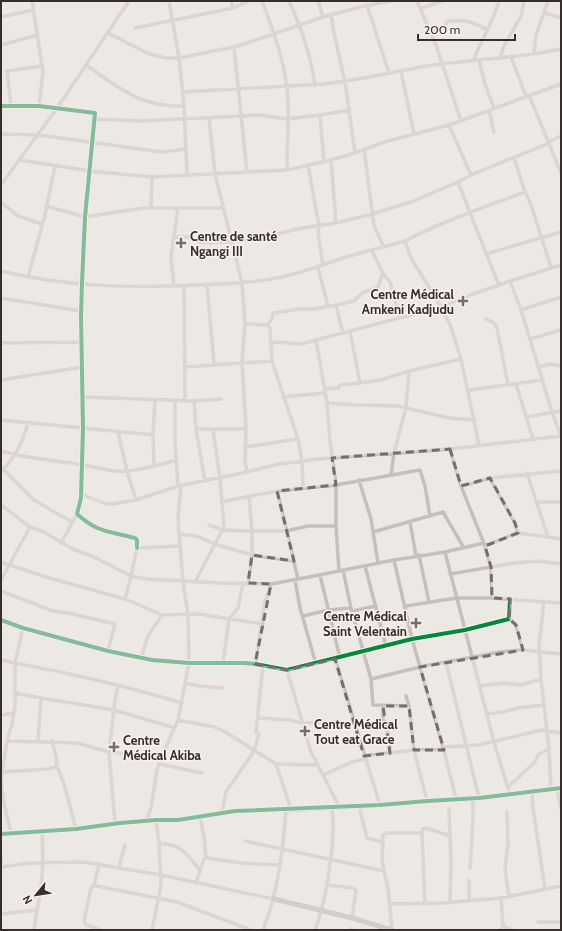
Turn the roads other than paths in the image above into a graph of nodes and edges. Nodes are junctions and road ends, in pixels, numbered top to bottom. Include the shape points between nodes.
1 (32, 1) edge
2 (129, 1) edge
3 (169, 1) edge
4 (231, 1) edge
5 (249, 1) edge
6 (262, 1) edge
7 (289, 1) edge
8 (318, 1) edge
9 (390, 1) edge
10 (417, 1) edge
11 (442, 1) edge
12 (499, 1) edge
13 (524, 1) edge
14 (548, 1) edge
15 (372, 3) edge
16 (368, 6) junction
17 (233, 8) junction
18 (420, 9) junction
19 (33, 10) junction
20 (545, 13) junction
21 (331, 14) junction
22 (1, 17) edge
23 (322, 17) junction
24 (561, 18) edge
25 (172, 20) junction
26 (298, 26) junction
27 (135, 28) dead end
28 (488, 30) junction
29 (430, 31) junction
30 (108, 33) junction
31 (275, 34) junction
32 (38, 35) junction
33 (1, 45) edge
34 (234, 47) junction
35 (561, 49) edge
36 (534, 54) junction
37 (511, 57) junction
38 (179, 58) junction
39 (500, 58) junction
40 (473, 61) junction
41 (479, 61) junction
42 (443, 64) junction
43 (86, 65) junction
44 (43, 66) junction
45 (401, 71) junction
46 (389, 73) junction
47 (345, 82) junction
48 (315, 85) junction
49 (560, 85) edge
50 (286, 86) junction
51 (238, 89) junction
52 (561, 90) edge
53 (182, 92) junction
54 (527, 96) junction
55 (1, 106) edge
56 (11, 106) junction
57 (39, 106) junction
58 (184, 106) junction
59 (57, 108) junction
60 (494, 108) junction
61 (350, 110) junction
62 (489, 110) junction
63 (320, 115) junction
64 (241, 116) junction
65 (209, 118) junction
66 (94, 119) junction
67 (288, 119) junction
68 (184, 120) junction
69 (461, 120) junction
70 (450, 125) junction
71 (494, 132) dead end
72 (1, 134) edge
73 (414, 134) junction
74 (38, 135) junction
75 (561, 136) edge
76 (92, 142) junction
77 (549, 142) junction
78 (186, 149) junction
79 (364, 149) junction
80 (355, 152) junction
81 (514, 158) junction
82 (20, 160) junction
83 (331, 160) junction
84 (324, 162) junction
85 (308, 165) junction
86 (55, 166) junction
87 (288, 170) junction
88 (90, 171) junction
89 (247, 172) junction
90 (561, 172) edge
91 (187, 174) junction
92 (215, 174) junction
93 (471, 175) junction
94 (152, 176) junction
95 (458, 182) junction
96 (1, 185) edge
97 (525, 192) junction
98 (1, 202) edge
99 (46, 206) junction
100 (151, 208) junction
101 (178, 208) junction
102 (223, 208) junction
103 (470, 212) junction
104 (372, 214) junction
105 (85, 217) junction
106 (336, 223) junction
107 (42, 224) junction
108 (319, 226) junction
109 (561, 232) edge
110 (174, 237) junction
111 (542, 238) junction
112 (232, 241) junction
113 (405, 241) junction
114 (384, 247) junction
115 (372, 251) junction
116 (486, 254) junction
117 (323, 265) junction
118 (560, 265) edge
119 (552, 267) junction
120 (318, 268) junction
121 (561, 270) edge
122 (1, 271) edge
123 (383, 273) junction
124 (28, 277) junction
125 (510, 281) junction
126 (82, 283) junction
127 (242, 283) junction
128 (499, 284) junction
129 (208, 285) junction
130 (174, 286) junction
131 (184, 286) junction
132 (561, 297) edge
133 (1, 298) edge
134 (328, 306) junction
135 (336, 306) junction
136 (441, 307) junction
137 (81, 310) junction
138 (521, 310) junction
139 (400, 318) junction
140 (486, 319) dead end
141 (246, 323) junction
142 (268, 325) junction
143 (561, 330) edge
144 (350, 331) junction
145 (343, 333) junction
146 (530, 339) junction
147 (316, 340) junction
148 (81, 342) junction
149 (1, 343) edge
150 (270, 344) junction
151 (462, 358) junction
152 (242, 362) junction
153 (272, 362) junction
154 (214, 364) junction
155 (561, 366) edge
156 (82, 367) junction
157 (185, 367) junction
158 (538, 367) junction
159 (409, 371) junction
160 (1, 380) edge
161 (543, 380) junction
162 (360, 383) junction
163 (516, 384) junction
164 (508, 385) junction
165 (469, 390) junction
166 (325, 391) junction
167 (83, 397) junction
168 (283, 397) junction
169 (221, 399) dead end
170 (155, 400) junction
171 (175, 401) junction
172 (185, 401) junction
173 (194, 401) junction
174 (327, 403) junction
175 (406, 407) junction
176 (561, 411) edge
177 (552, 412) junction
178 (526, 417) junction
179 (1, 420) edge
180 (475, 420) junction
181 (28, 423) junction
182 (83, 428) junction
183 (196, 429) junction
184 (246, 429) junction
185 (213, 430) junction
186 (118, 432) junction
187 (153, 435) junction
188 (561, 436) edge
189 (298, 439) junction
190 (533, 439) junction
191 (480, 445) junction
192 (245, 447) junction
193 (450, 449) junction
194 (1, 451) edge
195 (394, 453) junction
196 (15, 455) junction
197 (332, 458) junction
198 (176, 460) junction
199 (302, 461) junction
200 (81, 464) junction
201 (154, 466) junction
202 (2, 470) edge
203 (126, 471) junction
204 (561, 471) edge
205 (247, 472) junction
206 (527, 473) junction
207 (390, 475) junction
208 (220, 478) junction
209 (490, 478) junction
210 (359, 480) junction
211 (205, 481) junction
212 (336, 485) junction
213 (179, 486) junction
214 (461, 486) junction
215 (303, 488) junction
216 (276, 491) junction
217 (81, 494) junction
218 (249, 497) junction
219 (136, 500) junction
220 (221, 502) junction
221 (538, 502) junction
222 (561, 502) edge
223 (1, 505) edge
224 (77, 514) junction
225 (430, 516) junction
226 (72, 522) junction
227 (410, 522) junction
228 (209, 525) dead end
229 (336, 526) junction
230 (30, 527) junction
231 (223, 530) junction
232 (286, 530) junction
233 (252, 531) junction
234 (373, 532) junction
235 (518, 533) junction
236 (179, 534) junction
237 (548, 537) junction
238 (561, 539) edge
239 (61, 543) junction
240 (214, 544) junction
241 (484, 544) junction
242 (180, 546) junction
243 (137, 548) junction
244 (464, 548) junction
245 (445, 552) junction
246 (252, 555) junction
247 (418, 556) junction
248 (394, 560) junction
249 (294, 561) junction
250 (1, 562) edge
251 (378, 563) junction
252 (10, 564) junction
253 (561, 564) edge
254 (365, 566) junction
255 (491, 567) junction
256 (341, 571) junction
257 (450, 574) junction
258 (320, 575) junction
259 (131, 576) junction
260 (296, 579) junction
261 (1, 580) edge
262 (183, 582) junction
263 (195, 582) junction
264 (243, 583) junction
265 (248, 583) junction
266 (270, 584) junction
267 (1, 592) edge
268 (456, 598) junction
269 (492, 598) junction
270 (125, 599) junction
271 (510, 599) junction
272 (429, 602) junction
273 (544, 602) junction
274 (561, 603) edge
275 (376, 606) junction
276 (406, 606) junction
277 (352, 609) junction
278 (328, 610) junction
279 (162, 615) junction
280 (188, 615) junction
281 (302, 616) junction
282 (229, 619) junction
283 (509, 619) junction
284 (1, 620) edge
285 (263, 624) junction
286 (22, 628) junction
287 (465, 630) junction
288 (412, 639) junction
289 (386, 646) junction
290 (523, 650) junction
291 (108, 651) junction
292 (363, 652) junction
293 (540, 652) junction
294 (561, 654) edge
295 (472, 657) junction
296 (141, 658) junction
297 (340, 658) junction
298 (335, 659) junction
299 (1, 660) edge
300 (446, 662) junction
301 (14, 663) junction
302 (189, 663) junction
303 (223, 663) junction
304 (256, 664) junction
305 (316, 664) junction
306 (263, 666) junction
307 (420, 667) junction
308 (287, 670) junction
309 (371, 679) junction
310 (541, 679) junction
311 (185, 683) junction
312 (118, 686) junction
313 (480, 686) junction
314 (223, 688) dead end
315 (14, 693) junction
316 (406, 696) dead end
317 (41, 698) junction
318 (182, 703) junction
319 (383, 705) junction
320 (544, 705) junction
321 (409, 706) junction
322 (114, 710) junction
323 (14, 713) junction
324 (487, 714) junction
325 (1, 715) edge
326 (258, 718) junction
327 (178, 720) junction
328 (354, 722) junction
329 (302, 723) junction
330 (175, 728) junction
331 (546, 730) junction
332 (561, 733) edge
333 (7, 741) junction
334 (38, 741) junction
335 (52, 741) junction
336 (494, 742) junction
337 (466, 745) junction
338 (443, 748) junction
339 (549, 749) junction
340 (414, 750) junction
341 (254, 751) junction
342 (109, 752) junction
343 (390, 753) junction
344 (161, 758) junction
345 (365, 758) junction
346 (159, 764) junction
347 (276, 764) junction
348 (318, 765) junction
349 (57, 766) junction
350 (2, 772) edge
351 (202, 773) dead end
352 (323, 775) junction
353 (508, 787) junction
354 (559, 789) edge
355 (551, 790) junction
356 (532, 792) junction
357 (510, 795) junction
358 (476, 798) junction
359 (456, 799) junction
360 (427, 801) junction
361 (380, 805) junction
362 (339, 806) junction
363 (359, 806) junction
364 (332, 807) junction
365 (449, 809) dead end
366 (561, 809) edge
367 (288, 810) junction
368 (507, 812) dead end
369 (222, 813) junction
370 (200, 816) junction
371 (156, 820) junction
372 (146, 821) junction
373 (115, 823) junction
374 (76, 829) junction
375 (42, 832) junction
376 (11, 833) junction
377 (422, 833) junction
378 (1, 834) edge
379 (450, 836) junction
380 (246, 841) dead end
381 (383, 842) junction
382 (159, 843) junction
383 (125, 845) dead end
384 (283, 849) junction
385 (1, 858) edge
386 (206, 858) junction
387 (331, 859) junction
388 (43, 863) junction
389 (99, 864) junction
390 (280, 865) junction
391 (1, 867) edge
392 (119, 867) junction
393 (470, 868) dead end
394 (200, 870) junction
395 (384, 871) junction
396 (161, 875) junction
397 (469, 880) dead end
398 (196, 883) junction
399 (94, 885) junction
400 (327, 885) junction
401 (561, 886) edge
402 (545, 889) junction
403 (509, 897) junction
404 (159, 898) junction
405 (501, 898) junction
406 (274, 899) junction
407 (469, 901) junction
408 (450, 903) junction
409 (390, 904) junction
410 (425, 904) junction
411 (37, 910) junction
412 (322, 911) junction
413 (1, 914) edge
414 (352, 918) junction
415 (538, 922) dead end
416 (561, 922) edge
417 (503, 926) junction
418 (34, 930) edge
419 (101, 930) edge
420 (152, 930) edge
421 (251, 930) edge
422 (263, 930) edge
423 (315, 930) edge
424 (392, 930) edge
425 (500, 930) edge
426 (512, 930) edge

1 - 19 street
2 - 30 street
3 - 25 street
4 - 17 street
5 - 17 street
6 - 31 street
7 - 26 street
8 - 23 street
9 - 15 street
10 - 18 street
11 - 18 street
12 - 28 street
13 - 39 street via 521,16
14 - 20 street
15 - 16 street
16 - 21 street
16 - 46 street
17 - 25 street
18 - 29 street
19 - 22 street
19 - 32 street
20 - 24 street
20 - 36 street via 536,35
21 - 23 street
21 - 47 street
23 - 26 street
25 - 27 street
25 - 38 street
26 - 31 street
26 - 48 street via 312,65
28 - 29 street via 473,23 455,20 447,22 443,28
28 - 40 street
29 - 42 street
30 - 38 street via 149,54
30 - 43 street
31 - 34 street
31 - 50 street
32 - 33 street
32 - 44 street
34 - 38 street
34 - 51 street
35 - 36 street
36 - 37 street
37 - 39 street
37 - 54 street
38 - 53 street
39 - 41 street
40 - 41 street
40 - 42 street
41 - 60 street
42 - 45 street
42 - 69 street
43 - 58 street via 123,91 148,103
43 - 59 street
44 - 56 street via 7,71
44 - 57 street
45 - 46 street
45 - 73 street
46 - 47 street
47 - 48 street
47 - 61 street
48 - 50 street
49 - 52 street
49 - 54 street
50 - 51 street
50 - 67 street
51 - 53 street
51 - 64 street
53 - 58 street
54 - 60 street
54 - 77 street
55 - 56 street
56 - 57 street
57 - 59 street
58 - 68 street
59 - 66 street via 94,112
59 - 74 street
60 - 62 street
61 - 63 street
61 - 80 street
62 - 69 street
62 - 71 street
63 - 67 street
63 - 84 street
64 - 65 street
64 - 67 street via 259,115
64 - 89 street
65 - 68 street
65 - 92 street
66 - 68 street
66 - 76 street
67 - 87 street
68 - 78 street
69 - 70 street
70 - 73 street
70 - 93 street
72 - 74 street
73 - 79 street
74 - 76 street
74 - 82 street
75 - 77 street
76 - 78 street via 162,152
76 - 88 street
77 - 81 street
77 - 90 street
78 - 91 street
79 - 80 street
79 - 104 street
80 - 83 street
81 - 93 street
81 - 97 street
82 - 86 street
82 - 96 street
83 - 84 street
83 - 106 street
84 - 85 street
85 - 87 street
85 - 108 street
86 - 88 street
86 - 99 street
87 - 89 street
88 - 94 street
88 - 105 street
89 - 92 street
91 - 92 street
91 - 94 street
92 - 102 street
93 - 95 street
94 - 100 street
95 - 103 street
95 - 104 street via 411,202
97 - 103 street
97 - 111 street
98 - 107 street via 20,217
99 - 105 street
99 - 107 street
100 - 101 street
100 - 105 street
101 - 102 street
101 - 110 street
102 - 112 street
103 - 113 street
103 - 116 street
104 - 106 street
104 - 114 street via 374,226
105 - 126 street
106 - 108 street
107 - 124 street
108 - 112 street via 253,240
108 - 117 street
109 - 111 street
110 - 112 street via 188,237 202,242
110 - 130 street via 171,260
111 - 116 street
111 - 119 street
112 - 127 street
113 - 114 street
113 - 136 street via 411,258
114 - 115 street
115 - 117 street
115 - 123 street
116 - 128 street
117 - 120 street
118 - 119 street
118 - 121 street
119 - 125 street
120 - 127 street
120 - 134 street
122 - 124 street
123 - 135 street via 378,287 362,294 354,301
123 - 139 street via 390,282
124 - 126 street
125 - 128 street
125 - 138 street
126 - 130 street
126 - 137 street
127 - 129 street
127 - 141 street
128 - 136 street
129 - 131 street
129 - 154 street
130 - 131 street
131 - 157 street
132 - 138 street
133 - 137 street
134 - 135 street
134 - 142 street via 273,313
135 - 145 street
136 - 139 street
136 - 151 street
137 - 148 street
138 - 146 street
139 - 144 street
140 - 164 street via 497,328
141 - 142 street
141 - 152 street
142 - 150 street
143 - 146 street
144 - 145 street
144 - 162 street
145 - 147 street
146 - 158 street
147 - 150 street via 301,344
147 - 166 street
148 - 149 street
148 - 156 street
150 - 153 street
151 - 159 street
151 - 165 street
152 - 153 street
152 - 154 street
152 - 184 street
153 - 168 street
154 - 157 street
155 - 158 street via 550,364
156 - 160 street
156 - 167 street
157 - 172 street
158 - 161 street
159 - 162 street via 381,380
159 - 175 street
161 - 163 street
161 - 177 street
162 - 166 street via 340,385 338,388
163 - 164 street
163 - 178 street
164 - 165 street
165 - 180 street
166 - 168 street
166 - 174 street
167 - 170 street
167 - 182 street
168 - 189 street
169 - 173 street
170 - 171 street
170 - 187 street
171 - 172 street
171 - 198 street
172 - 173 street
173 - 183 street
174 - 175 street
174 - 197 street
175 - 180 street via 449,418
175 - 195 street
176 - 177 street
177 - 178 street
177 - 188 street
178 - 190 street
179 - 181 street
180 - 191 street
181 - 182 street
181 - 196 street
182 - 186 street
182 - 200 street
183 - 185 street
183 - 211 street
184 - 185 street
184 - 192 street
185 - 208 street
186 - 187 street
186 - 203 street
187 - 201 street
188 - 190 street
189 - 192 street
189 - 199 street
190 - 191 street
191 - 193 street
192 - 205 street
193 - 195 street
193 - 214 street
194 - 196 street
195 - 197 street
195 - 207 street
196 - 200 street
196 - 202 street
197 - 199 street
197 - 212 street
198 - 201 street
198 - 213 street
199 - 205 street
199 - 215 street
200 - 203 street
200 - 217 street
201 - 203 street
202 - 226 street via 34,500
203 - 219 street
204 - 206 street
205 - 208 street
206 - 209 street
206 - 221 street
207 - 210 street
207 - 225 street via 420,470
208 - 211 street
208 - 220 street
209 - 214 street
209 - 235 street
210 - 212 street
210 - 234 street
211 - 213 street
212 - 215 street
212 - 229 street
213 - 219 street
213 - 236 street
214 - 241 street
215 - 216 street
216 - 218 street
216 - 232 street
217 - 219 street via 106,504
217 - 224 street
218 - 220 street
218 - 233 street
220 - 231 street
221 - 222 street
221 - 237 street
223 - 230 street
224 - 226 street
224 - 243 street via 88,524 104,532 135,538
225 - 227 street
225 - 244 street via 441,512 444,514
226 - 239 street
227 - 234 street
227 - 247 street
228 - 231 street
229 - 232 street via 308,526
229 - 256 street
230 - 239 street
230 - 252 street
231 - 233 street
231 - 240 street
232 - 233 street
232 - 249 street
233 - 246 street
234 - 251 street
235 - 237 street
235 - 241 street
236 - 240 street via 197,536
236 - 242 street
237 - 238 street
239 - 259 street
240 - 246 street
240 - 263 street
241 - 244 street
241 - 255 street
242 - 243 street
242 - 262 street
243 - 259 street
244 - 245 street
245 - 247 street
245 - 257 street
246 - 249 street
246 - 265 street
247 - 248 street
247 - 272 street
248 - 251 street
248 - 276 street
249 - 260 street
250 - 252 street
251 - 254 street
252 - 261 street
252 - 270 street
253 - 255 street via 538,561
254 - 256 street
254 - 275 street
255 - 257 street
255 - 269 street
256 - 258 street
256 - 277 street
257 - 268 street
258 - 260 street
258 - 278 street
259 - 262 street via 147,580
259 - 270 street
260 - 266 street
260 - 281 street
262 - 263 street
262 - 280 street
263 - 264 street
264 - 265 street
264 - 282 street via 238,608
265 - 266 street
266 - 285 street
267 - 291 street via 53,611 115,624
268 - 269 street
268 - 272 street
268 - 287 street
269 - 271 street
270 - 279 street
271 - 273 street
271 - 283 street
272 - 276 street
273 - 274 street
273 - 293 street
275 - 277 street
275 - 289 street
276 - 288 street
277 - 278 street
277 - 292 street
278 - 281 street
278 - 297 street
279 - 280 street
279 - 296 street via 148,636
280 - 282 street via 199,614
280 - 302 street
281 - 305 street
282 - 285 street
282 - 303 street
283 - 287 street
283 - 290 street via 516,625
284 - 286 street
285 - 304 street
286 - 291 street
286 - 301 street
287 - 288 street
287 - 295 street
288 - 289 street
288 - 307 street
289 - 292 street
290 - 293 street
290 - 295 street
291 - 296 street
292 - 297 street
292 - 309 street
293 - 294 street
293 - 310 street
295 - 300 street
295 - 313 street
296 - 302 street
297 - 298 street
298 - 305 street
298 - 328 street
299 - 301 street
300 - 307 street
300 - 337 street
301 - 312 street
301 - 315 street
302 - 303 street
302 - 311 street
303 - 304 street
304 - 306 street
305 - 308 street
306 - 308 street
306 - 326 street
307 - 309 street
307 - 338 street
308 - 329 street
309 - 319 street via 372,704
310 - 313 street via 521,685 504,683
310 - 320 street
311 - 314 street
311 - 318 street
312 - 318 street
312 - 322 street
313 - 324 street
315 - 317 street
315 - 323 street
316 - 321 street
317 - 322 street
317 - 334 street
318 - 327 street
319 - 321 street
319 - 343 street via 383,720 391,740
320 - 324 street
320 - 331 street
321 - 340 street
322 - 330 street
322 - 342 street
323 - 325 street
323 - 333 street
324 - 336 street
326 - 329 street
326 - 341 street via 256,732 259,734
327 - 330 street
327 - 341 street via 215,727
328 - 329 street
328 - 345 street
329 - 348 street
330 - 344 street
331 - 332 street
331 - 336 street
331 - 339 street
333 - 334 street
333 - 350 street
334 - 335 street
335 - 342 street via 77,743
335 - 349 street
336 - 337 street
336 - 353 street
337 - 338 street
337 - 358 street
338 - 340 street
338 - 359 street
339 - 353 street via 539,754 534,763
339 - 355 street
340 - 343 street
340 - 360 street
341 - 347 street
341 - 369 street via 226,792
342 - 344 street
342 - 373 street
343 - 345 street
344 - 346 street
345 - 352 street
345 - 361 street
346 - 351 street
346 - 372 street
347 - 348 street
347 - 367 street
348 - 352 street
349 - 350 street via 48,769
349 - 374 street
350 - 376 street via 1,783
352 - 362 street
353 - 357 street
354 - 355 street
354 - 366 street
355 - 356 street
356 - 357 street
356 - 402 street
357 - 358 street
358 - 359 street
358 - 393 street
359 - 360 street
360 - 361 street
361 - 363 street
362 - 363 street
362 - 364 street
363 - 381 street via 367,838
364 - 367 street
364 - 387 street
365 - 379 street
367 - 369 street
367 - 384 street
368 - 403 street via 506,870
369 - 370 street
370 - 371 street
370 - 386 street
371 - 372 street
371 - 382 street
372 - 373 street
373 - 374 street
374 - 375 street
375 - 376 street
375 - 388 street
376 - 378 street
377 - 379 street via 426,828
377 - 381 street via 387,833 383,835
377 - 410 street
379 - 408 street
380 - 384 street
381 - 395 street
382 - 394 street via 177,847 187,853
382 - 396 street
383 - 392 street
384 - 387 street
384 - 390 street
385 - 391 street
386 - 390 street
386 - 394 street
387 - 395 street
387 - 400 street
388 - 389 street
388 - 391 street
388 - 411 street
389 - 392 street
389 - 399 street
390 - 406 street
392 - 396 street
394 - 398 street
395 - 409 street
396 - 398 street
396 - 404 street
397 - 407 street
398 - 406 street
399 - 404 street
399 - 419 street via 90,888 84,921 86,925
400 - 412 street
400 - 414 street via 356,890
401 - 402 street
402 - 403 street
403 - 405 street
404 - 420 street
404 - 421 street via 177,902
405 - 407 street
405 - 417 street
406 - 412 street
406 - 422 street
407 - 408 street
408 - 410 street
409 - 410 street
409 - 424 street
411 - 413 street
411 - 418 street
412 - 414 street
412 - 423 street
414 - 424 street
415 - 416 street
417 - 425 street
417 - 426 street

